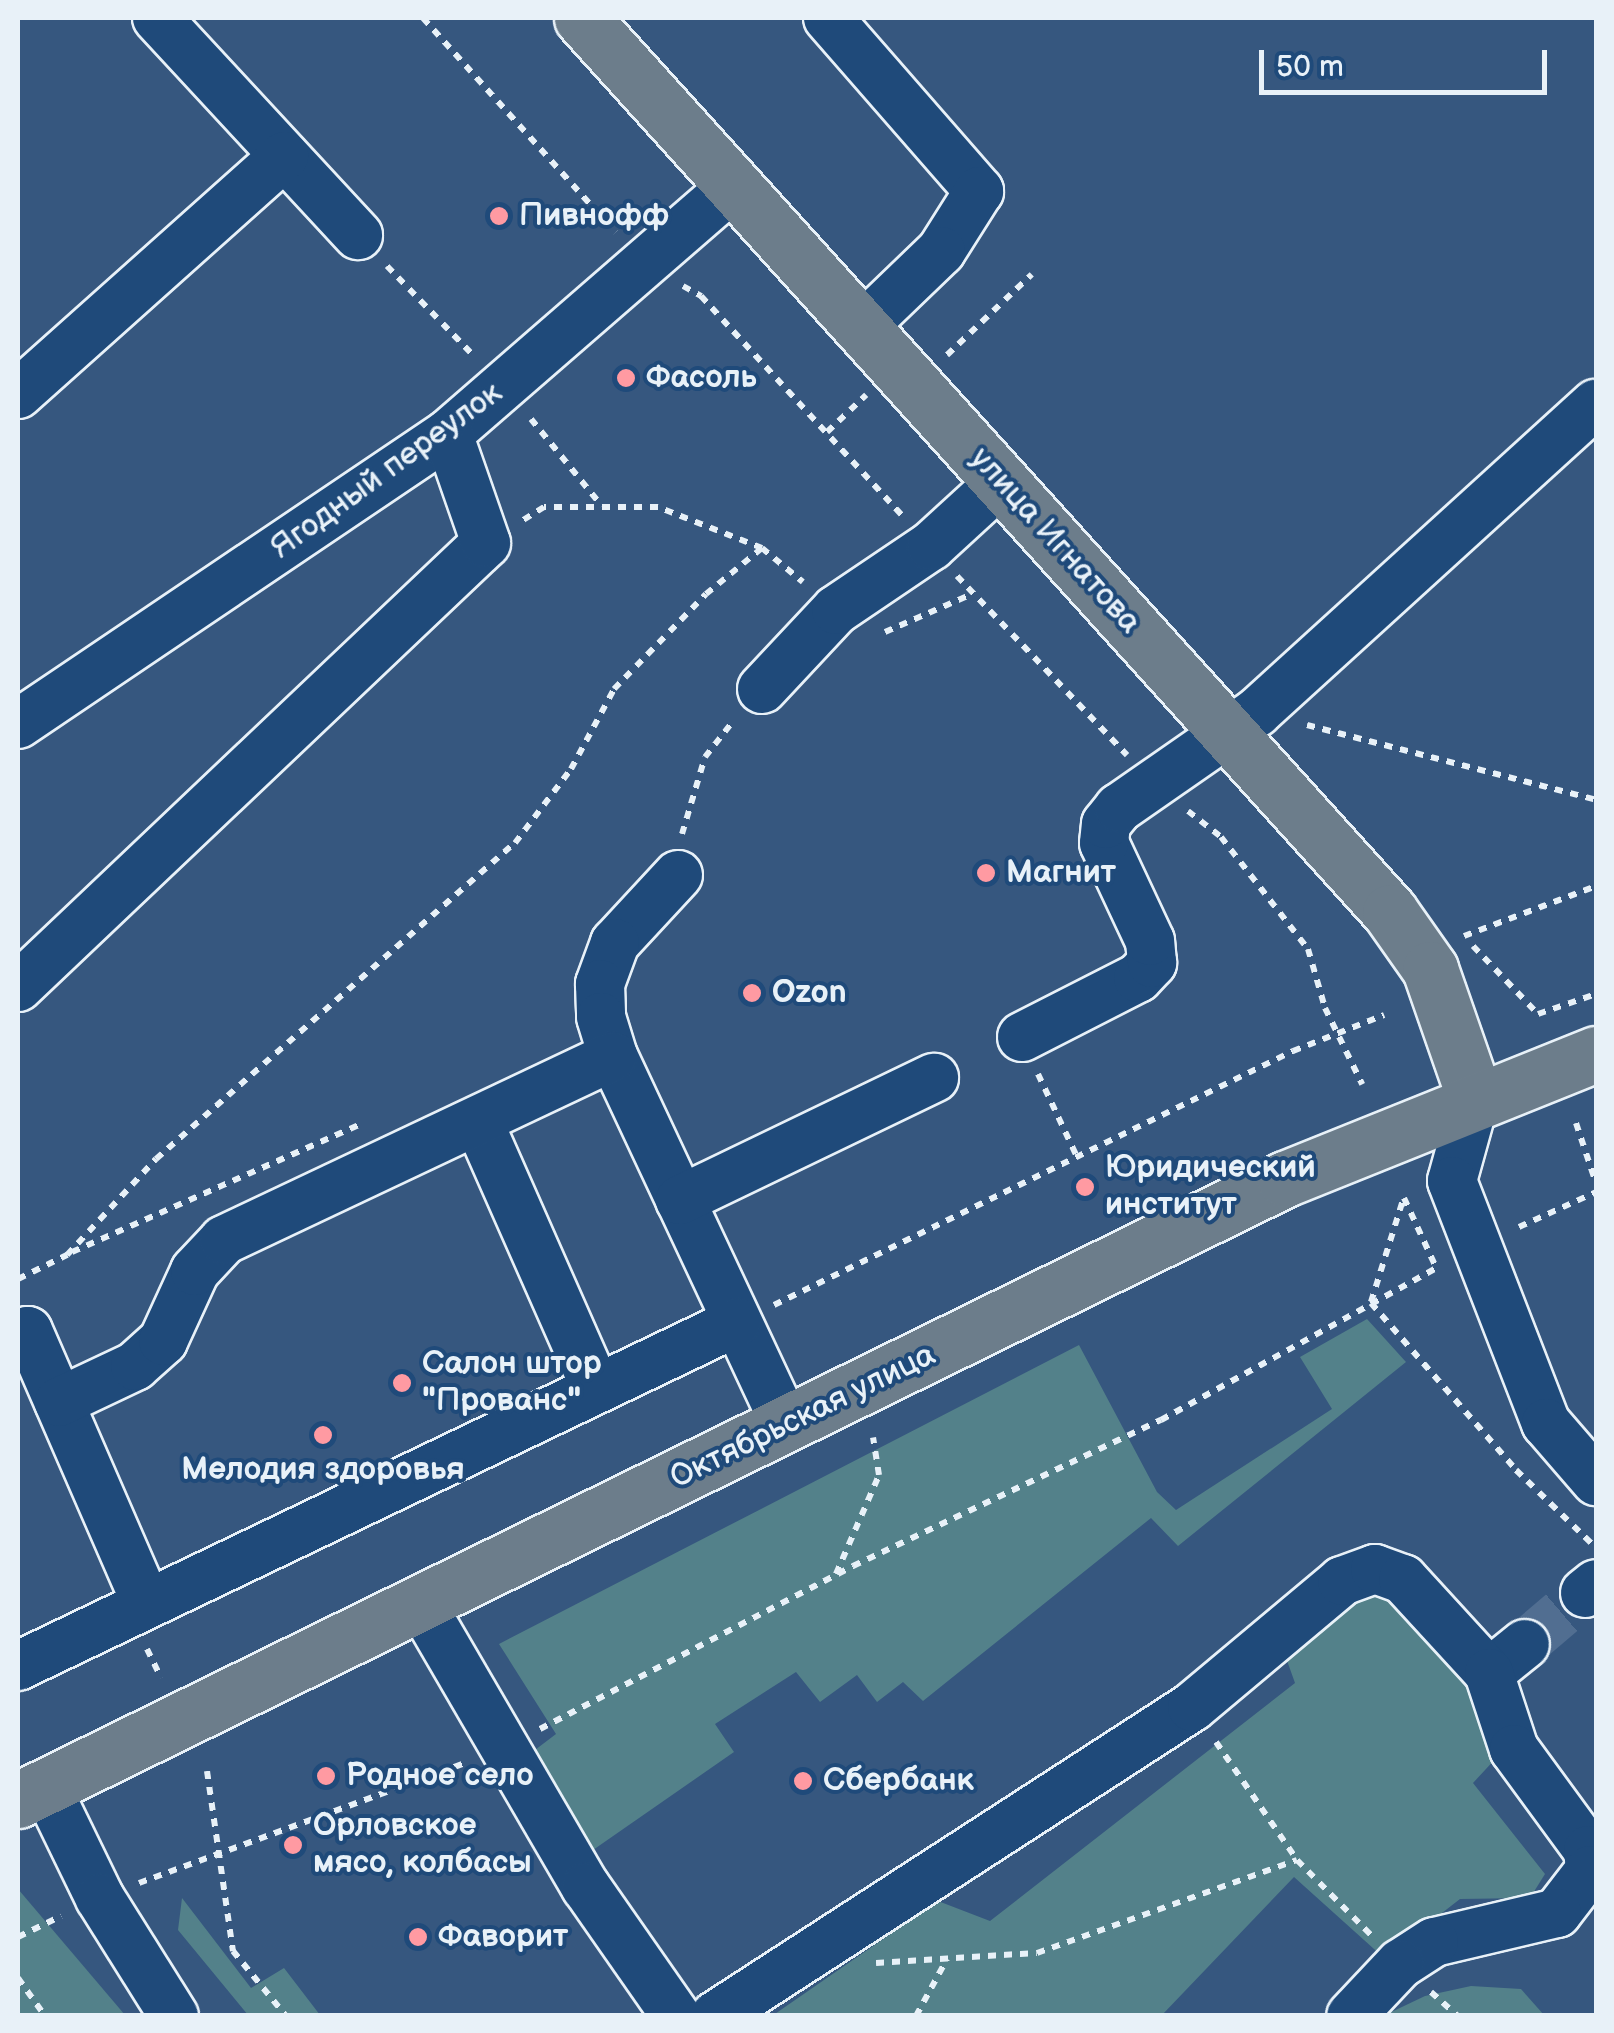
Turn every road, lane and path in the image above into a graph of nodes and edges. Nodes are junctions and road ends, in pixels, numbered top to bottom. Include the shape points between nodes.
1 (157, 18) edge
2 (422, 18) edge
3 (582, 18) edge
4 (828, 18) edge
5 (284, 156) junction
6 (734, 186) junction
7 (358, 236) joint
8 (646, 266) junction
9 (1032, 274) dead end
10 (861, 328) junction
11 (938, 363) dead end
12 (504, 387) junction
13 (18, 394) edge
14 (1596, 404) edge
15 (448, 434) junction
16 (1002, 480) junction
17 (603, 507) junction
18 (486, 544) junction
19 (931, 546) junction
20 (762, 548) junction
21 (836, 610) junction
22 (762, 690) dead end
23 (1242, 722) junction
24 (18, 724) edge
25 (1154, 783) junction
26 (1596, 800) edge
27 (678, 875) dead end
28 (1596, 886) edge
29 (18, 987) edge
30 (1596, 994) edge
31 (1384, 1015) dead end
32 (1337, 1032) junction
33 (1022, 1037) joint
34 (1596, 1054) edge
35 (614, 1056) junction
36 (934, 1078) dead end
37 (1362, 1084) dead end
38 (1475, 1098) junction
39 (370, 1120) dead end
40 (478, 1121) junction
41 (1576, 1123) dead end
42 (1078, 1159) junction
43 (1596, 1184) edge
44 (1596, 1192) edge
45 (680, 1200) junction
46 (1519, 1228) dead end
47 (66, 1255) junction
48 (18, 1279) edge
49 (1371, 1304) junction
50 (737, 1322) junction
51 (18, 1336) edge
52 (596, 1388) junction
53 (58, 1402) junction
54 (786, 1425) junction
55 (873, 1437) dead end
56 (1596, 1481) edge
57 (836, 1575) junction
58 (1593, 1575) edge
59 (146, 1603) junction
60 (421, 1604) junction
61 (18, 1666) edge
62 (1192, 1707) junction
63 (501, 1750) junction
64 (207, 1771) dead end
65 (32, 1794) edge
66 (214, 1852) junction
67 (1297, 1860) junction
68 (133, 1885) dead end
69 (61, 1916) dead end
70 (18, 1937) edge
71 (948, 1958) junction
72 (869, 1963) dead end
73 (1400, 1964) junction
74 (18, 1978) edge
75 (45, 2016) edge
76 (174, 2016) edge
77 (286, 2016) edge
78 (676, 2016) edge
79 (715, 2016) edge
80 (916, 2016) edge
81 (1351, 2016) edge
82 (1458, 2016) edge

1 - 5 street
2 - 8 path
3 - 6 main road, улица Игнатова
4 - 10 street via 979,190 942,252
5 - 7 street
5 - 13 street
6 - 8 street, Ягодный переулок
6 - 10 main road, улица Игнатова
7 - 12 path
8 - 12 street, Ягодный переулок
8 - 19 path via 700,296
9 - 11 path
10 - 16 main road, улица Игнатова
12 - 15 street, Ягодный переулок
12 - 17 path
14 - 23 street
15 - 18 street
15 - 24 street, Ягодный переулок
16 - 19 street
16 - 23 main road, улица Игнатова
17 - 18 path via 544,507
17 - 20 path via 658,507
18 - 29 street
19 - 21 street
19 - 25 path
20 - 21 path
20 - 47 path via 706,594 614,689 570,770 515,843 156,1159
21 - 22 street
23 - 25 street
23 - 26 path
23 - 38 main road, улица Игнатова via 1413,941 1430,969
25 - 32 path via 1220,837 1308,949
25 - 33 street via 1119,808 1106,824 1104,842 1150,941 1152,964 1138,978
27 - 35 street via 615,943 600,984
28 - 30 path via 1464,936 1538,1014
31 - 32 path
32 - 37 path
32 - 42 path
33 - 42 path
34 - 38 main road, Октябрьская улица
35 - 40 street
35 - 45 street
36 - 45 street
38 - 54 main road, Октябрьская улица via 1286,1179
38 - 56 street via 1452,1181 1546,1423
39 - 47 path
40 - 52 street
40 - 53 street via 224,1240 195,1271 163,1340 135,1366
41 - 43 path
42 - 50 path
44 - 46 path
45 - 50 street
47 - 48 path
49 - 49 path via 1436,1268 1404,1198 1376,1286
49 - 57 path via 1161,1420
49 - 58 path via 1516,1470
50 - 52 street
50 - 54 street
51 - 53 street via 28,1332
52 - 59 street
53 - 59 street
54 - 60 main road, Октябрьская улица
55 - 57 path via 879,1475
57 - 63 path
59 - 61 street
60 - 63 street
60 - 65 main road, Октябрьская улица
62 - 67 path
62 - 73 street via 1342,1581 1375,1569 1402,1579 1506,1658 1514,1748 1588,1850 1590,1870 1556,1913 1434,1942
62 - 79 street
63 - 66 path
63 - 78 street
64 - 66 path
65 - 76 street
66 - 68 path
66 - 77 path via 233,1951
67 - 71 path via 1037,1953
67 - 73 path
69 - 70 path
71 - 72 path
71 - 80 path
73 - 81 street
73 - 82 path
74 - 75 path

